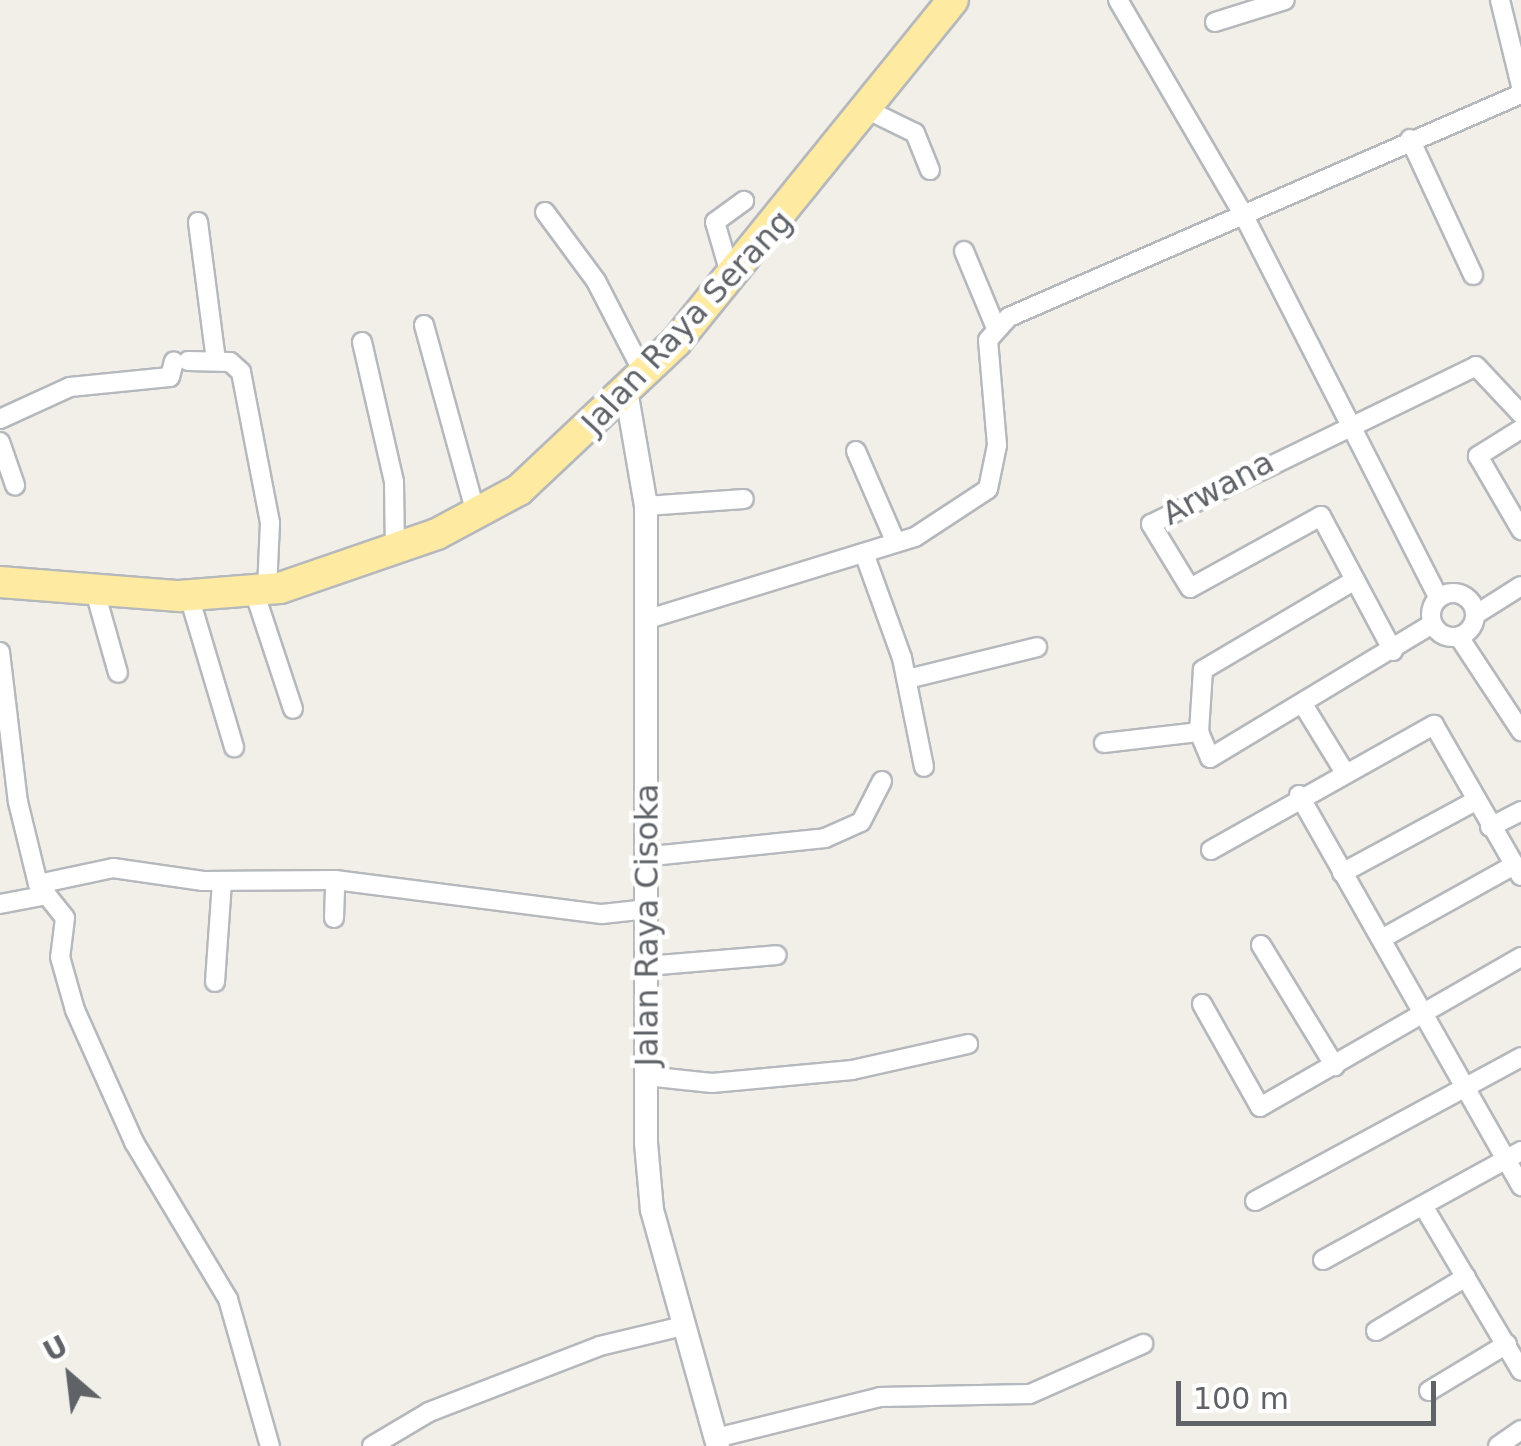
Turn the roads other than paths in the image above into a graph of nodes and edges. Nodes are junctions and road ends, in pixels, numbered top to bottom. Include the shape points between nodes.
1 (953, 0) edge
2 (1118, 0) edge
3 (1285, 0) edge
4 (1500, 0) edge
5 (1215, 22) dead end
6 (1521, 86) edge
7 (1521, 94) edge
8 (870, 111) junction
9 (1410, 139) junction
10 (930, 170) dead end
11 (744, 201) dead end
12 (545, 212) dead end
13 (1242, 212) junction
14 (198, 222) dead end
15 (964, 251) dead end
16 (1473, 275) dead end
17 (732, 278) junction
18 (424, 324) dead end
19 (996, 328) junction
20 (362, 342) dead end
21 (216, 360) junction
22 (636, 386) junction
23 (1521, 414) edge
24 (0, 419) edge
25 (1347, 421) junction
26 (1521, 429) edge
27 (0, 442) edge
28 (856, 450) dead end
29 (14, 485) dead end
30 (744, 499) dead end
31 (646, 506) junction
32 (476, 514) junction
33 (1521, 530) edge
34 (896, 543) junction
35 (395, 551) junction
36 (864, 552) junction
37 (1355, 580) junction
38 (0, 582) edge
39 (1521, 586) edge
40 (94, 588) junction
41 (260, 590) junction
42 (189, 596) junction
43 (1439, 598) junction
44 (1475, 615) junction
45 (646, 620) junction
46 (1432, 624) junction
47 (1458, 637) junction
48 (1037, 647) dead end
49 (0, 652) edge
50 (1393, 652) junction
51 (118, 673) dead end
52 (906, 680) junction
53 (1304, 706) junction
54 (293, 709) dead end
55 (1521, 731) edge
56 (1199, 732) junction
57 (1104, 743) dead end
58 (234, 748) dead end
59 (924, 767) dead end
60 (1344, 771) junction
61 (882, 781) dead end
62 (1300, 795) junction
63 (1477, 800) junction
64 (1521, 811) edge
65 (1490, 827) junction
66 (1211, 850) dead end
67 (652, 856) junction
68 (1518, 870) edge
69 (1342, 874) junction
70 (335, 880) junction
71 (222, 881) junction
72 (42, 890) junction
73 (0, 904) edge
74 (648, 909) junction
75 (334, 918) dead end
76 (1384, 938) junction
77 (1260, 945) dead end
78 (776, 954) dead end
79 (1521, 957) edge
80 (647, 966) junction
81 (216, 982) dead end
82 (1202, 1004) dead end
83 (1422, 1012) junction
84 (968, 1044) dead end
85 (1521, 1057) edge
86 (1335, 1066) junction
87 (646, 1076) junction
88 (1464, 1089) junction
89 (1513, 1156) edge
90 (1521, 1186) edge
91 (1255, 1201) dead end
92 (1425, 1209) junction
93 (1323, 1260) dead end
94 (1466, 1276) junction
95 (683, 1326) junction
96 (1376, 1331) dead end
97 (1143, 1344) dead end
98 (1507, 1344) junction
99 (1521, 1371) edge
100 (1429, 1391) dead end
101 (1521, 1430) edge
102 (717, 1442) edge
103 (270, 1446) edge
104 (372, 1446) edge
105 (1498, 1446) edge

1 - 8 highway, Jalan Raya Serang
2 - 13 street
3 - 5 street
4 - 6 street
7 - 9 street
8 - 10 street via 915,133
8 - 17 highway, Jalan Raya Serang
9 - 13 street
9 - 16 street
11 - 17 street via 715,222
12 - 22 street via 596,281
13 - 19 street
13 - 25 street
14 - 21 street
15 - 19 street
17 - 22 highway, Jalan Raya Serang
18 - 32 street
19 - 34 street via 988,340 997,445 988,489
20 - 35 street via 394,482
21 - 24 street via 180,361 170,377 70,387
21 - 41 street via 241,372 248,394 270,522
22 - 31 street, Jalan Raya Cisoka
22 - 32 highway, Jalan Raya Serang via 519,490
23 - 25 street via 1476,366
25 - 37 street, Arwana via 1156,518 1151,534 1190,588 1321,516
25 - 43 street
26 - 33 street via 1478,456
27 - 29 street
28 - 34 street
30 - 31 street
31 - 45 street, Jalan Raya Cisoka
32 - 35 highway, Jalan Raya Serang
34 - 36 street
35 - 41 highway, Jalan Raya Serang
36 - 45 street
36 - 52 street
37 - 50 street, Arwana
37 - 56 street via 1203,670
38 - 40 highway, Jalan Raya Serang
39 - 44 street
40 - 42 highway, Jalan Raya Serang
40 - 51 street
41 - 42 highway, Jalan Raya Serang
41 - 54 street
42 - 58 street
43 - 44 street via 1462,596
43 - 46 street
44 - 47 street
45 - 67 street, Jalan Raya Cisoka
46 - 47 street
46 - 50 street
47 - 55 street
48 - 52 street
49 - 72 street
50 - 53 street
52 - 59 street
53 - 56 street via 1210,758
53 - 60 street
56 - 57 street
60 - 62 street
60 - 63 street via 1434,725
61 - 67 street via 861,822 825,838
62 - 66 street
62 - 69 street
63 - 65 street
63 - 69 street
64 - 65 street
65 - 68 street
67 - 74 street, Jalan Raya Cisoka
68 - 76 street
69 - 76 street
70 - 71 street
70 - 74 street via 602,914
70 - 75 street
71 - 72 street via 86,868
71 - 81 street
72 - 73 street
72 - 103 street via 65,918 61,967 92,1055 228,1299
74 - 80 street, Jalan Raya Cisoka
76 - 83 street
77 - 86 street
78 - 80 street
79 - 83 street
80 - 87 street, Jalan Raya Cisoka
82 - 86 street via 1260,1107
83 - 86 street
83 - 88 street
84 - 87 street via 852,1070 712,1083
85 - 88 street
87 - 95 street, Jalan Raya Cisoka via 652,1210
88 - 89 street
88 - 91 street
89 - 90 street
89 - 92 street
92 - 93 street
92 - 94 street
94 - 96 street
94 - 98 street
95 - 102 street, Jalan Raya Cisoka
95 - 104 street via 600,1346 429,1412
97 - 102 street via 1030,1394 880,1397
98 - 99 street
98 - 100 street
101 - 105 street

